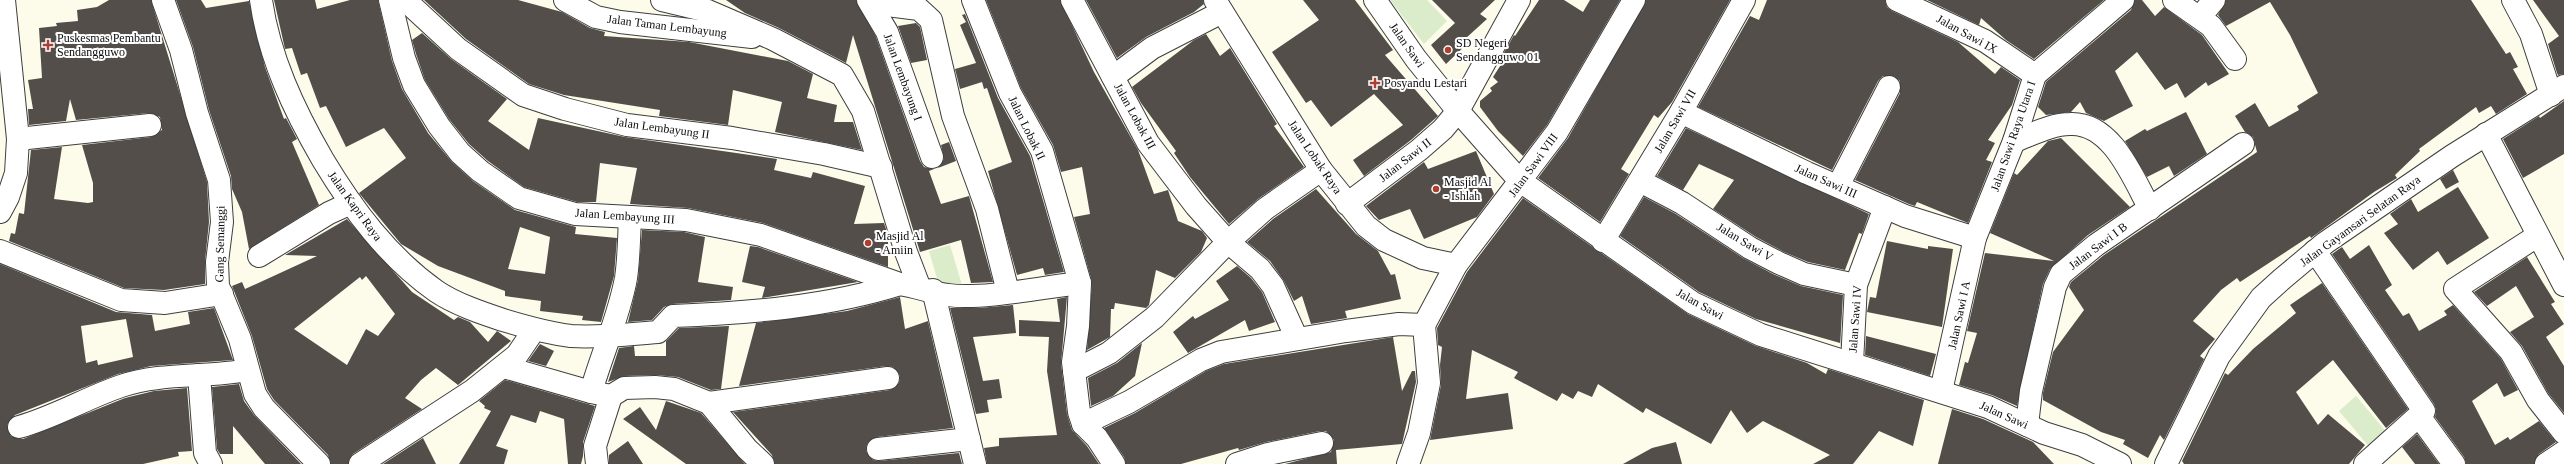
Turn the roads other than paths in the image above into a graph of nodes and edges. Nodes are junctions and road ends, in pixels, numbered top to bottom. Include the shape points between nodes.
1 (4, 0) edge
2 (163, 0) edge
3 (261, 0) edge
4 (390, 0) edge
5 (405, 0) edge
6 (565, 0) edge
7 (662, 0) edge
8 (973, 0) edge
9 (1072, 0) edge
10 (1375, 0) edge
11 (1520, 0) edge
12 (1634, 0) edge
13 (1744, 0) edge
14 (1896, 0) edge
15 (2123, 0) edge
16 (2174, 0) edge
17 (2214, 0) edge
18 (2513, 0) edge
19 (869, 2) edge
20 (1218, 6) edge
21 (2200, 17) junction
22 (706, 21) junction
23 (4, 31) edge
24 (2235, 59) dead end
25 (2035, 75) junction
26 (1113, 77) junction
27 (1889, 87) dead end
28 (2557, 90) edge
29 (1458, 111) junction
30 (1681, 112) junction
31 (150, 125) dead end
32 (11, 130) edge
33 (2486, 134) junction
34 (2014, 141) junction
35 (2243, 144) dead end
36 (932, 157) dead end
37 (881, 167) junction
38 (1321, 170) junction
39 (1519, 180) junction
40 (1640, 181) junction
41 (1838, 186) junction
42 (351, 203) junction
43 (1347, 204) junction
44 (1885, 207) junction
45 (2150, 209) junction
46 (0, 212) edge
47 (630, 217) junction
48 (2537, 236) junction
49 (1975, 238) junction
50 (1603, 241) junction
51 (1228, 242) junction
52 (0, 251) edge
53 (2315, 251) junction
54 (259, 256) dead end
55 (1456, 266) junction
56 (1080, 283) junction
57 (1856, 285) junction
58 (2564, 285) edge
59 (917, 287) junction
60 (1008, 292) junction
61 (222, 294) junction
62 (1424, 325) junction
63 (534, 330) junction
64 (611, 336) junction
65 (1297, 339) junction
66 (1852, 363) junction
67 (504, 367) junction
68 (248, 370) junction
69 (1074, 371) junction
70 (199, 375) junction
71 (888, 378) dead end
72 (1941, 392) junction
73 (606, 393) junction
74 (709, 403) junction
75 (2419, 416) junction
76 (1083, 424) junction
77 (2027, 425) junction
78 (19, 428) dead end
79 (2564, 433) edge
80 (969, 439) junction
81 (1322, 443) dead end
82 (878, 449) dead end
83 (2564, 452) edge
84 (1276, 458) edge
85 (210, 464) edge
86 (319, 464) edge
87 (360, 464) edge
88 (597, 464) edge
89 (763, 464) edge
90 (975, 464) edge
91 (1114, 464) edge
92 (1237, 464) edge
93 (1408, 464) edge
94 (2120, 464) edge
95 (2166, 464) edge
96 (2365, 464) edge
97 (2454, 464) edge
98 (2546, 464) edge

1 - 23 street
2 - 61 street, Gang Semanggi via 181,50 197,113 219,180 222,222 217,262 218,286
3 - 42 street, Jalan Kapri Raya via 265,30 301,123
4 - 47 street, Jalan Lembayung III via 404,58 414,85 439,126 460,153 518,198 575,214
5 - 37 street, Jalan Lembayung II via 458,49 523,95 564,109 627,125 732,138
6 - 22 street, Jalan Taman Lembayung via 596,17 639,25
7 - 22 street, Jalan Taman Lembayung
8 - 56 street, Jalan Lobak II via 1010,93 1042,151
9 - 26 street, Jalan Lobak III
10 - 29 street, Jalan Sawi via 1416,59
11 - 29 street, Jalan Sawi II
12 - 39 street, Jalan Sawi VIII via 1557,132
13 - 30 street, Jalan Sawi VII
14 - 25 street, Jalan Sawi IX via 1984,41
15 - 25 street, Jalan Sawi Raya Utara I
16 - 21 street
17 - 21 street
18 - 28 street
19 - 36 street, Jalan Lembayung I via 887,32
19 - 60 street via 919,9 931,20 953,116 986,209
20 - 26 street via 1152,48
20 - 38 street, Jalan Lobak Raya
21 - 24 street via 2219,35
22 - 37 street, Jalan Taman Lembayung via 773,39 842,75 863,111
23 - 32 street
25 - 34 street, Jalan Sawi Raya Utara I
26 - 51 street, Jalan Lobak III via 1148,143 1196,206
27 - 41 street
28 - 33 street, Jalan Gayamsari Selatan Raya
29 - 39 street, Jalan Sawi
29 - 43 street, Jalan Sawi II via 1443,129 1419,150
30 - 40 street, Jalan Sawi VII
30 - 41 street, Jalan Sawi III
31 - 32 street
32 - 46 street via 16,173
33 - 48 street
33 - 53 street, Jalan Gayamsari Selatan Raya
34 - 45 street via 2053,126 2084,125 2102,136 2117,150
34 - 49 street, Jalan Sawi Raya Utara I
35 - 45 street, Jalan Sawi I B
37 - 59 street, Jalan Taman Lembayung
38 - 43 street, Jalan Lobak Raya
38 - 51 street via 1265,209
39 - 50 street, Jalan Sawi
39 - 55 street, Jalan Sawi VIII via 1507,200
40 - 50 street, Jalan Sawi VII
40 - 57 street, Jalan Sawi V via 1682,203 1750,248 1779,262 1804,274
41 - 44 street, Jalan Sawi III
42 - 54 street via 329,213
42 - 63 street, Jalan Kapri Raya via 376,238 437,292 486,314
43 - 55 street, Jalan Lobak Raya via 1366,226 1384,240 1423,258
44 - 49 street, Jalan Sawi III
44 - 57 street, Jalan Sawi IV
45 - 77 street, Jalan Sawi I B via 2096,245 2061,274 2043,342
47 - 59 street, Jalan Lembayung III via 686,220 762,235
47 - 64 street via 626,278
48 - 58 street
48 - 79 street via 2455,289 2506,347 2538,400
49 - 72 street, Jalan Sawi I A
50 - 66 street, Jalan Sawi via 1693,303 1761,336
51 - 65 street, Jalan Lobak III via 1260,269 1273,286
51 - 69 street via 1155,317 1109,353
52 - 61 street via 121,300 165,303
53 - 75 street via 2424,410
53 - 95 street, Jalan Gayamsari Selatan Raya via 2261,298 2219,356
55 - 62 street, Jalan Sawi VIII
56 - 60 street, Jalan Lembayung III
56 - 69 street, Jalan Lobak II
57 - 66 street, Jalan Sawi IV
59 - 60 street, Jalan Lembayung III via 948,295
59 - 64 street, Jalan Kapri Raya via 825,302 719,314 673,316 658,332
59 - 80 street, Jalan Taman Lembayung via 954,383
61 - 68 street, Gang Semanggi via 240,339
62 - 65 street via 1399,324
62 - 93 street via 1429,383 1419,432
63 - 64 street, Jalan Kapri Raya via 571,336
63 - 67 street via 517,355
64 - 73 street via 598,367
65 - 76 street via 1214,355
66 - 72 street, Jalan Sawi
67 - 73 street
67 - 87 street via 472,391
68 - 70 street via 223,375
68 - 86 street, Gang Semanggi via 255,394 264,408
69 - 76 street, Jalan Lobak II
70 - 78 street via 178,375 121,386 46,420
70 - 85 street via 205,453
71 - 74 street
72 - 77 street, Jalan Sawi via 1988,407
73 - 74 street via 624,388 674,389
73 - 88 street via 595,446
74 - 89 street
75 - 96 street
75 - 97 street
76 - 91 street via 1097,438
77 - 94 street, Jalan Sawi via 2044,434 2082,445
80 - 82 street
80 - 90 street, Jalan Taman Lembayung
81 - 84 street
83 - 98 street
84 - 92 street

